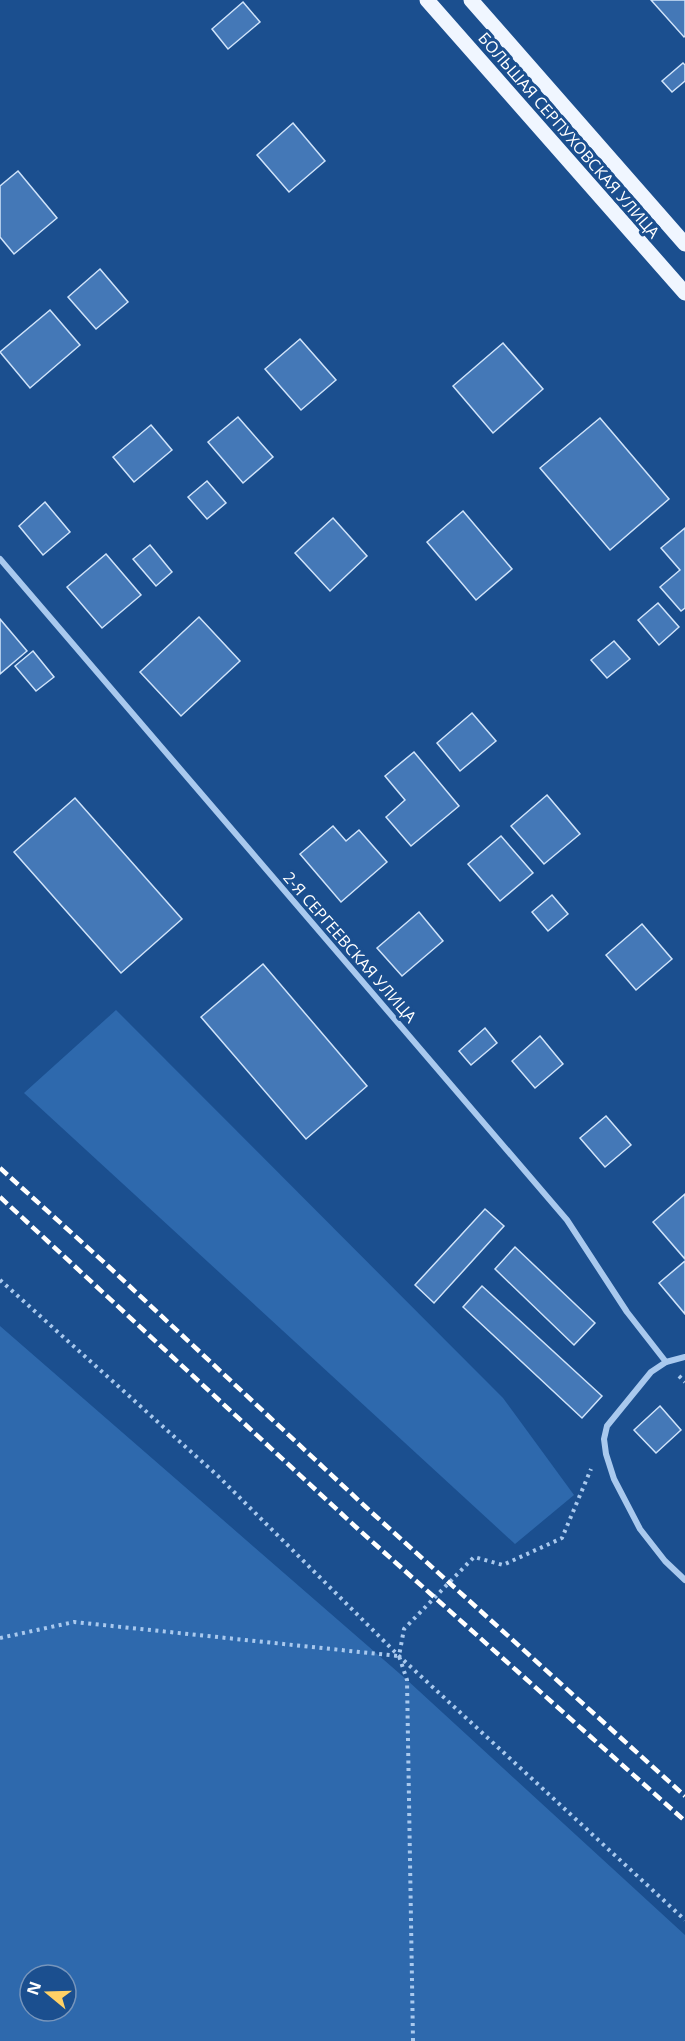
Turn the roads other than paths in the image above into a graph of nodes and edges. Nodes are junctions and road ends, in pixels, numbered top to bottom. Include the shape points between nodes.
1 (427, 0) edge
2 (471, 0) edge
3 (685, 244) edge
4 (685, 293) edge
5 (0, 559) edge
6 (685, 1357) edge
7 (666, 1362) junction
8 (685, 1580) edge

1 - 4 main road, БОЛЬШАЯ СЕРПУХОВСКАЯ УЛИЦА
2 - 3 main road, БОЛЬШАЯ СЕРПУХОВСКАЯ УЛИЦА
5 - 7 street, 2-Я СЕРГЕЕВСКАЯ УЛИЦА via 567,1220 627,1312
6 - 7 street
7 - 8 street via 651,1372 619,1409 607,1426 604,1439 614,1479 640,1528

